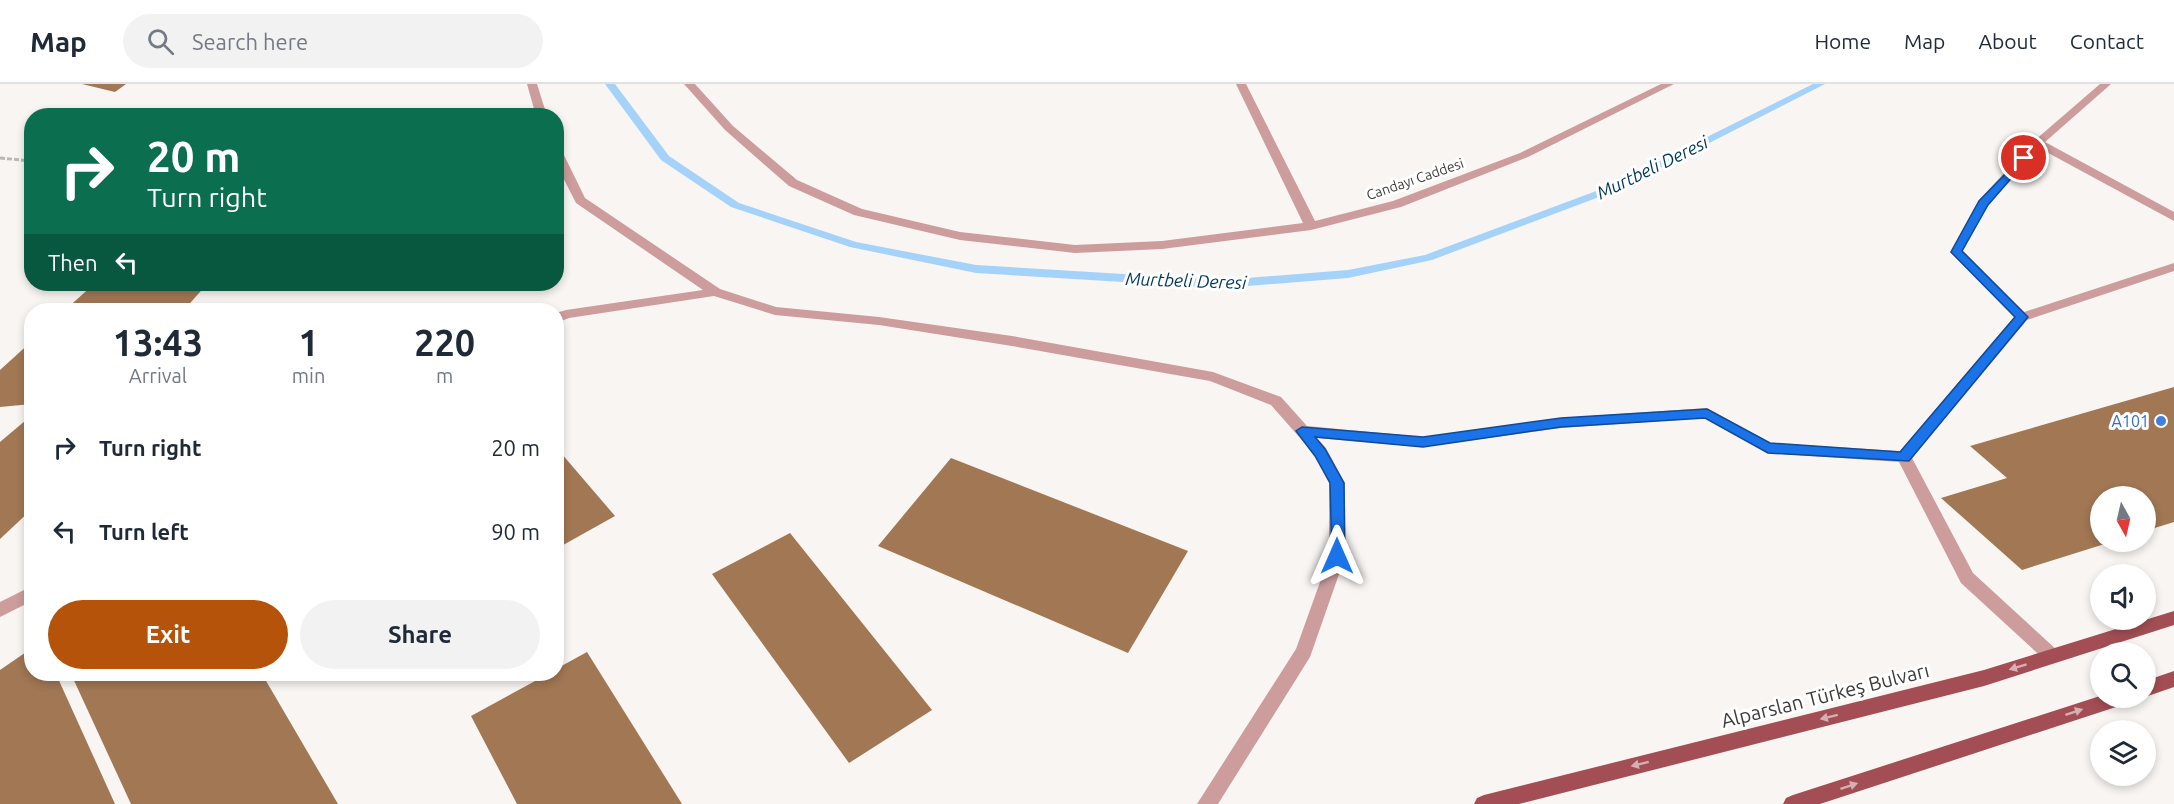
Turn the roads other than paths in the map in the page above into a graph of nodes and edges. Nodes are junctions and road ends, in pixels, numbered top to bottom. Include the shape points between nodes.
1 (532, 84) edge
2 (689, 84) edge
3 (1241, 84) edge
4 (1669, 84) edge
5 (2106, 84) edge
6 (540, 108) edge
7 (2038, 143) junction
8 (564, 167) edge
9 (2174, 217) edge
10 (1311, 226) junction
11 (2174, 267) edge
12 (715, 292) junction
13 (564, 315) edge
14 (2022, 317) junction
15 (1302, 431) junction
16 (1904, 457) junction
17 (24, 597) edge
18 (0, 610) edge
19 (2174, 618) edge
20 (2052, 657) junction
21 (2174, 679) edge
22 (2156, 685) edge
23 (2090, 707) edge
24 (1207, 804) edge
25 (1484, 804) edge
26 (1795, 804) edge

1 - 6 street
2 - 10 street, Candayı Caddesi via 745,143 793,183 858,212 960,236 1075,249 1162,245
3 - 10 street
4 - 10 street, Candayı Caddesi via 1513,160 1397,204
5 - 7 street
7 - 9 street
7 - 14 street via 1983,204 1956,252
8 - 12 street via 580,200
11 - 14 street
12 - 13 street
12 - 15 street via 775,311 879,321 1012,341 1213,377 1276,402
14 - 16 street
15 - 16 street via 1423,442 1561,423 1707,413 1768,448
15 - 24 street via 1337,483 1337,556 1304,652
16 - 20 street via 1967,578
17 - 18 street
19 - 20 main road, Alparslan Türkeş Bulvarı
20 -> 25 main road, Alparslan Türkeş Bulvarı via 1984,678
21 - 22 main road
26 -> 23 main road

